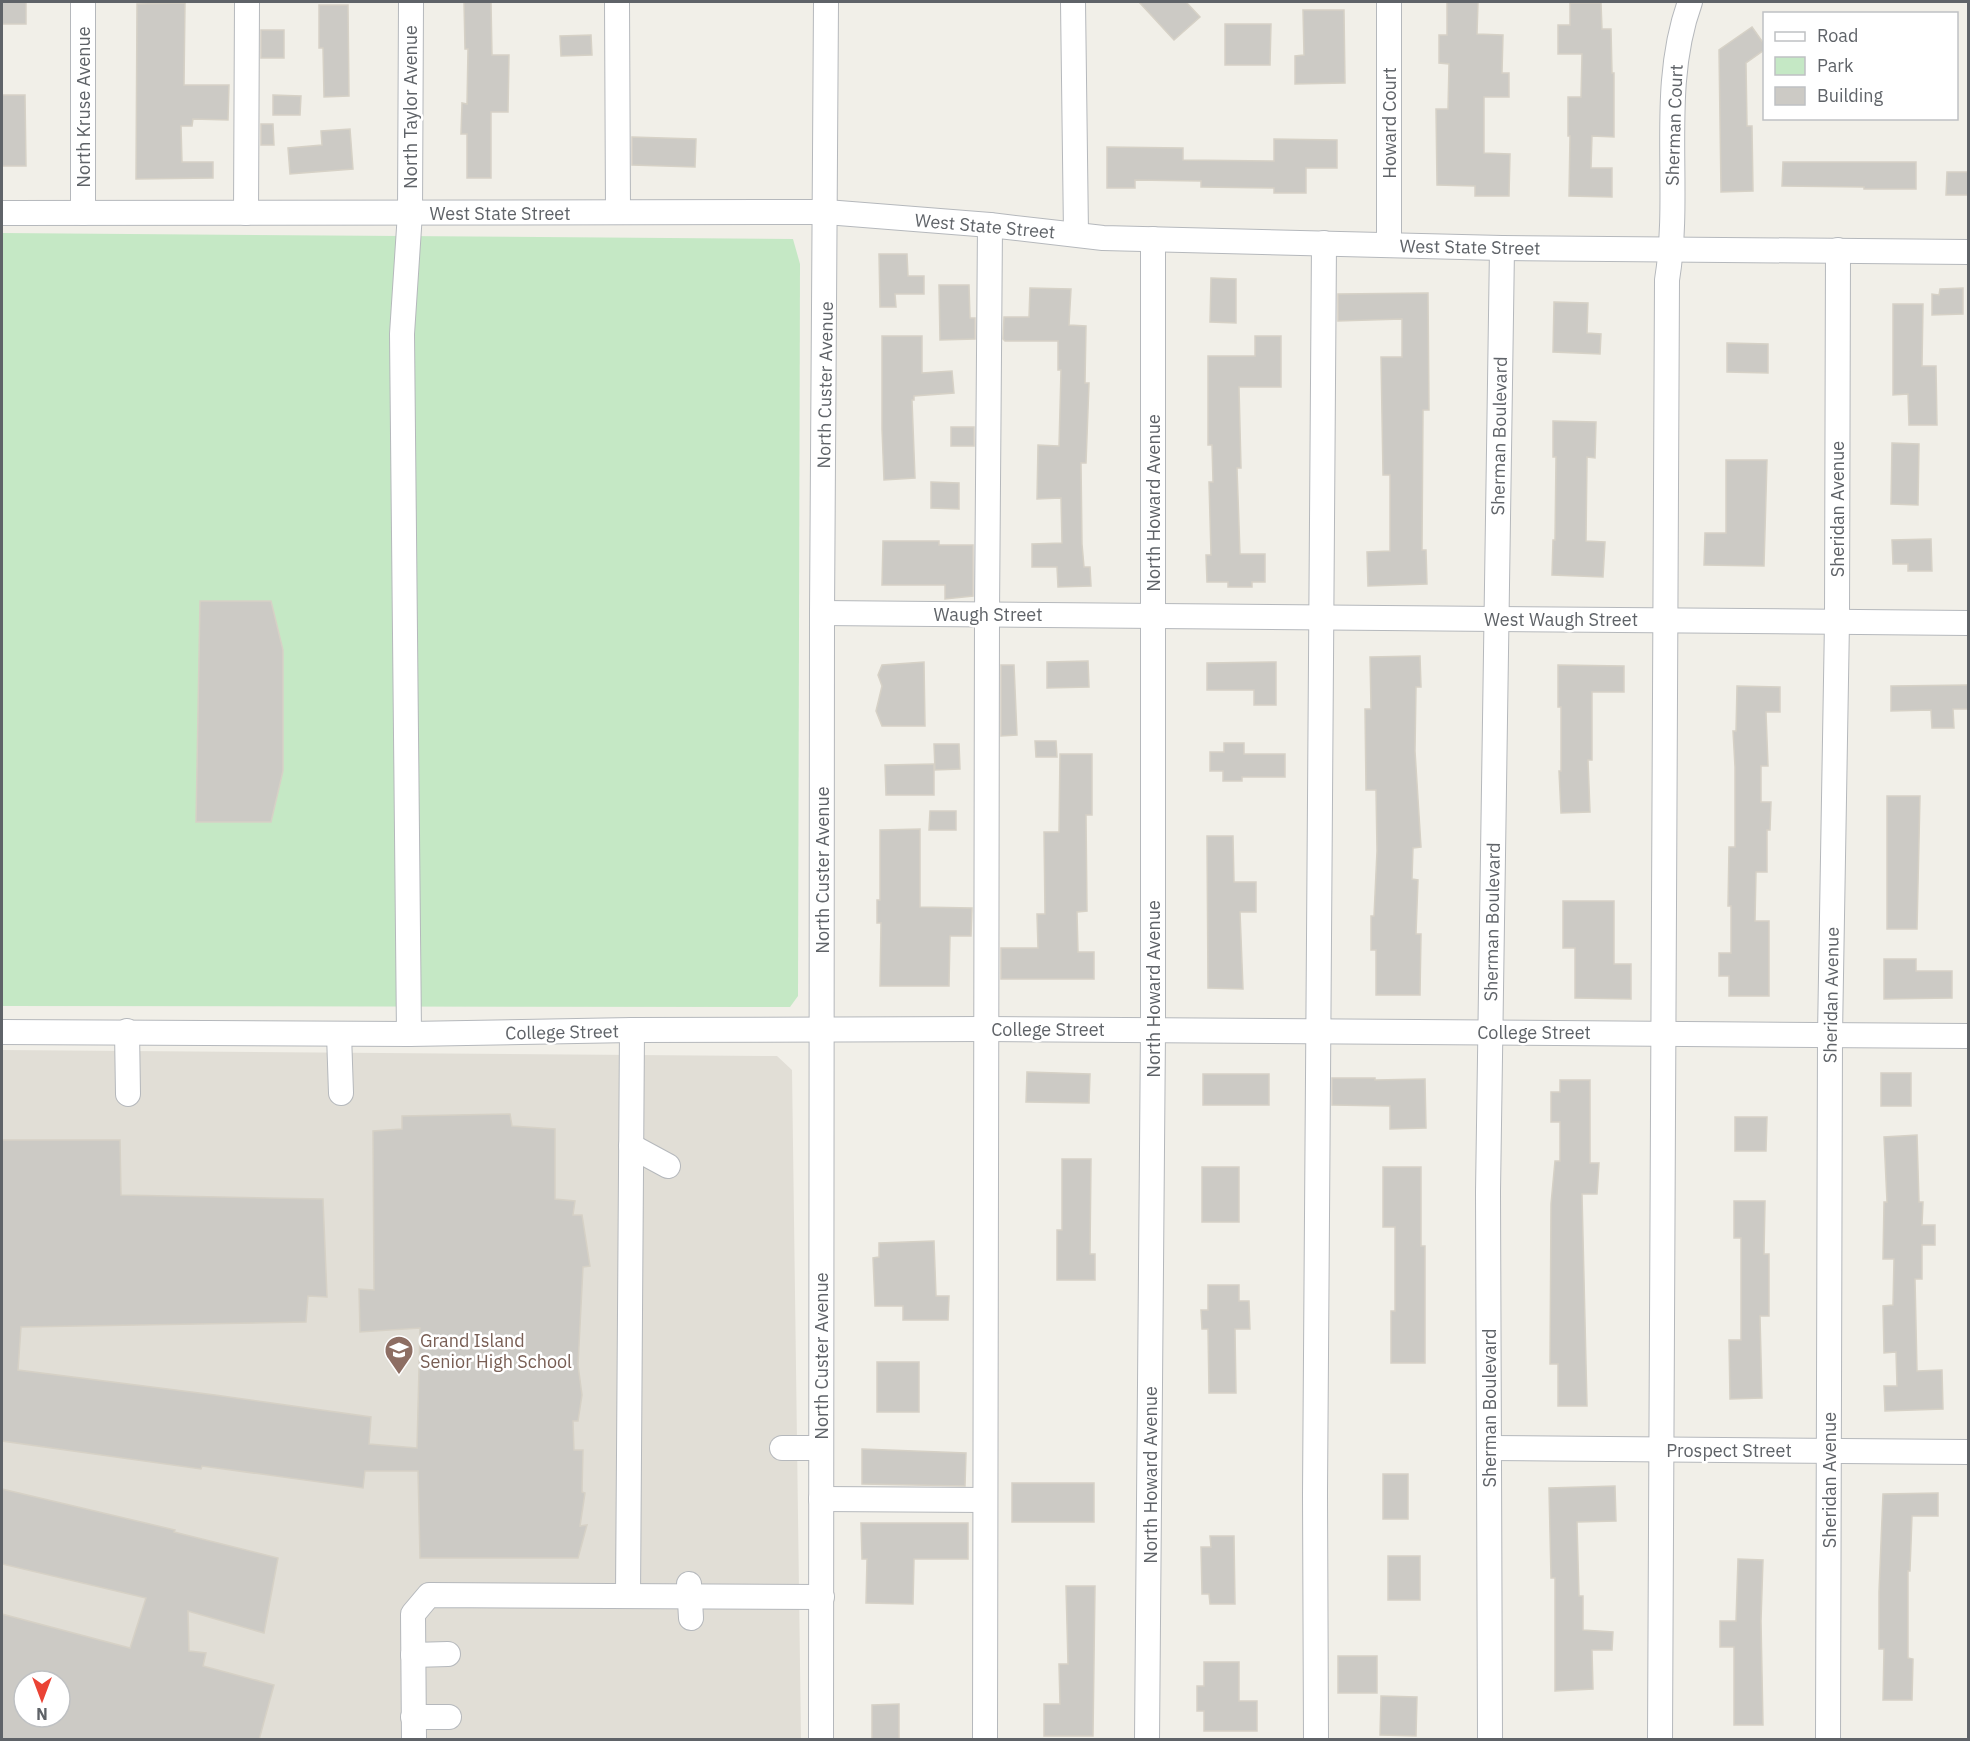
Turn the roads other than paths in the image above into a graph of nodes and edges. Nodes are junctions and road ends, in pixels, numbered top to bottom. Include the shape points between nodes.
1 (83, 2) edge
2 (247, 2) edge
3 (411, 2) edge
4 (617, 2) edge
5 (826, 2) edge
6 (1073, 2) edge
7 (1389, 2) edge
8 (1690, 2) edge
9 (618, 212) junction
10 (826, 212) junction
11 (2, 213) edge
12 (83, 213) junction
13 (246, 213) junction
14 (410, 213) junction
15 (990, 225) junction
16 (1076, 234) junction
17 (1153, 239) junction
18 (1324, 243) junction
19 (1389, 245) junction
20 (1502, 248) junction
21 (1672, 250) junction
22 (1838, 250) junction
23 (1968, 252) edge
24 (822, 613) junction
25 (987, 614) junction
26 (1153, 616) junction
27 (1320, 617) junction
28 (1496, 619) junction
29 (1664, 620) junction
30 (1837, 621) junction
31 (1968, 623) edge
32 (986, 1029) junction
33 (632, 1030) junction
34 (822, 1030) junction
35 (1153, 1030) junction
36 (127, 1031) junction
37 (1318, 1031) junction
38 (2, 1032) edge
39 (1490, 1032) junction
40 (1663, 1033) junction
41 (339, 1034) junction
42 (409, 1034) junction
43 (1830, 1035) junction
44 (1968, 1036) edge
45 (341, 1093) dead end
46 (128, 1094) dead end
47 (631, 1146) junction
48 (668, 1166) dead end
49 (782, 1448) dead end
50 (821, 1448) junction
51 (1489, 1448) junction
52 (1661, 1449) junction
53 (1830, 1450) junction
54 (1968, 1452) edge
55 (821, 1499) junction
56 (985, 1500) junction
57 (628, 1596) junction
58 (822, 1597) junction
59 (448, 1654) dead end
60 (413, 1655) junction
61 (449, 1717) dead end
62 (413, 1728) edge
63 (821, 1740) edge
64 (985, 1740) edge
65 (1147, 1740) edge
66 (1316, 1740) edge
67 (1490, 1740) edge
68 (1660, 1740) edge
69 (1828, 1740) edge

1 - 12 street, North Kruse Avenue
2 - 13 street
3 - 14 street, North Taylor Avenue
4 - 9 street
5 - 10 street, North Custer Avenue
6 - 16 street
7 - 19 street, Howard Court
8 - 21 street, Sherman Court via 1677,43
9 - 10 street, West State Street
9 - 14 street, West State Street
10 - 15 street, West State Street
10 - 24 street, North Custer Avenue
11 - 12 street, West State Street
12 - 13 street, West State Street
13 - 14 street, West State Street
14 - 42 street, North Taylor Avenue via 402,334
15 - 16 street, West State Street
15 - 25 street
16 - 17 street, West State Street
17 - 18 street, West State Street
17 - 26 street, North Howard Avenue
18 - 19 street, West State Street
18 - 27 street
19 - 20 street, West State Street
20 - 21 street, West State Street
20 - 28 street, Sherman Boulevard
21 - 22 street, West State Street
21 - 29 street, Sherman Court via 1667,280
22 - 23 street, West State Street
22 - 30 street, Sheridan Avenue
24 - 25 street, Waugh Street
24 - 34 street, North Custer Avenue
25 - 26 street, Waugh Street
25 - 32 street
26 - 27 street, West Waugh Street
26 - 35 street, North Howard Avenue
27 - 28 street, West Waugh Street
27 - 37 street
28 - 29 street, West Waugh Street
28 - 39 street, Sherman Boulevard
29 - 30 street, West Waugh Street
29 - 40 street, Sherman Court
30 - 31 street, West Waugh Street
30 - 43 street, Sheridan Avenue
32 - 34 street, College Street
32 - 35 street, College Street
32 - 56 street
33 - 34 street, College Street
33 - 42 street, College Street
33 - 47 street
34 - 50 street, North Custer Avenue
35 - 37 street, College Street
35 - 65 street, North Howard Avenue
36 - 38 street, College Street
36 - 41 street, College Street
36 - 46 street
37 - 39 street, College Street
37 - 66 street
39 - 40 street, College Street
39 - 51 street, Sherman Boulevard
40 - 43 street, College Street
40 - 52 street, Sherman Court
41 - 42 street, College Street
41 - 45 street
43 - 44 street, College Street
43 - 53 street, Sheridan Avenue
47 - 48 street
47 - 57 street
49 - 50 street
50 - 55 street, North Custer Avenue
51 - 52 street, Prospect Street
51 - 67 street, Sherman Boulevard
52 - 53 street, Prospect Street
52 - 68 street, Sherman Court
53 - 54 street, Prospect Street
53 - 69 street, Sheridan Avenue
55 - 56 street
55 - 58 street, North Custer Avenue
56 - 64 street
57 - 58 street via 690,1600
57 - 60 street via 429,1595 413,1614
58 - 63 street, North Custer Avenue
59 - 60 street
60 - 62 street
61 - 62 street

